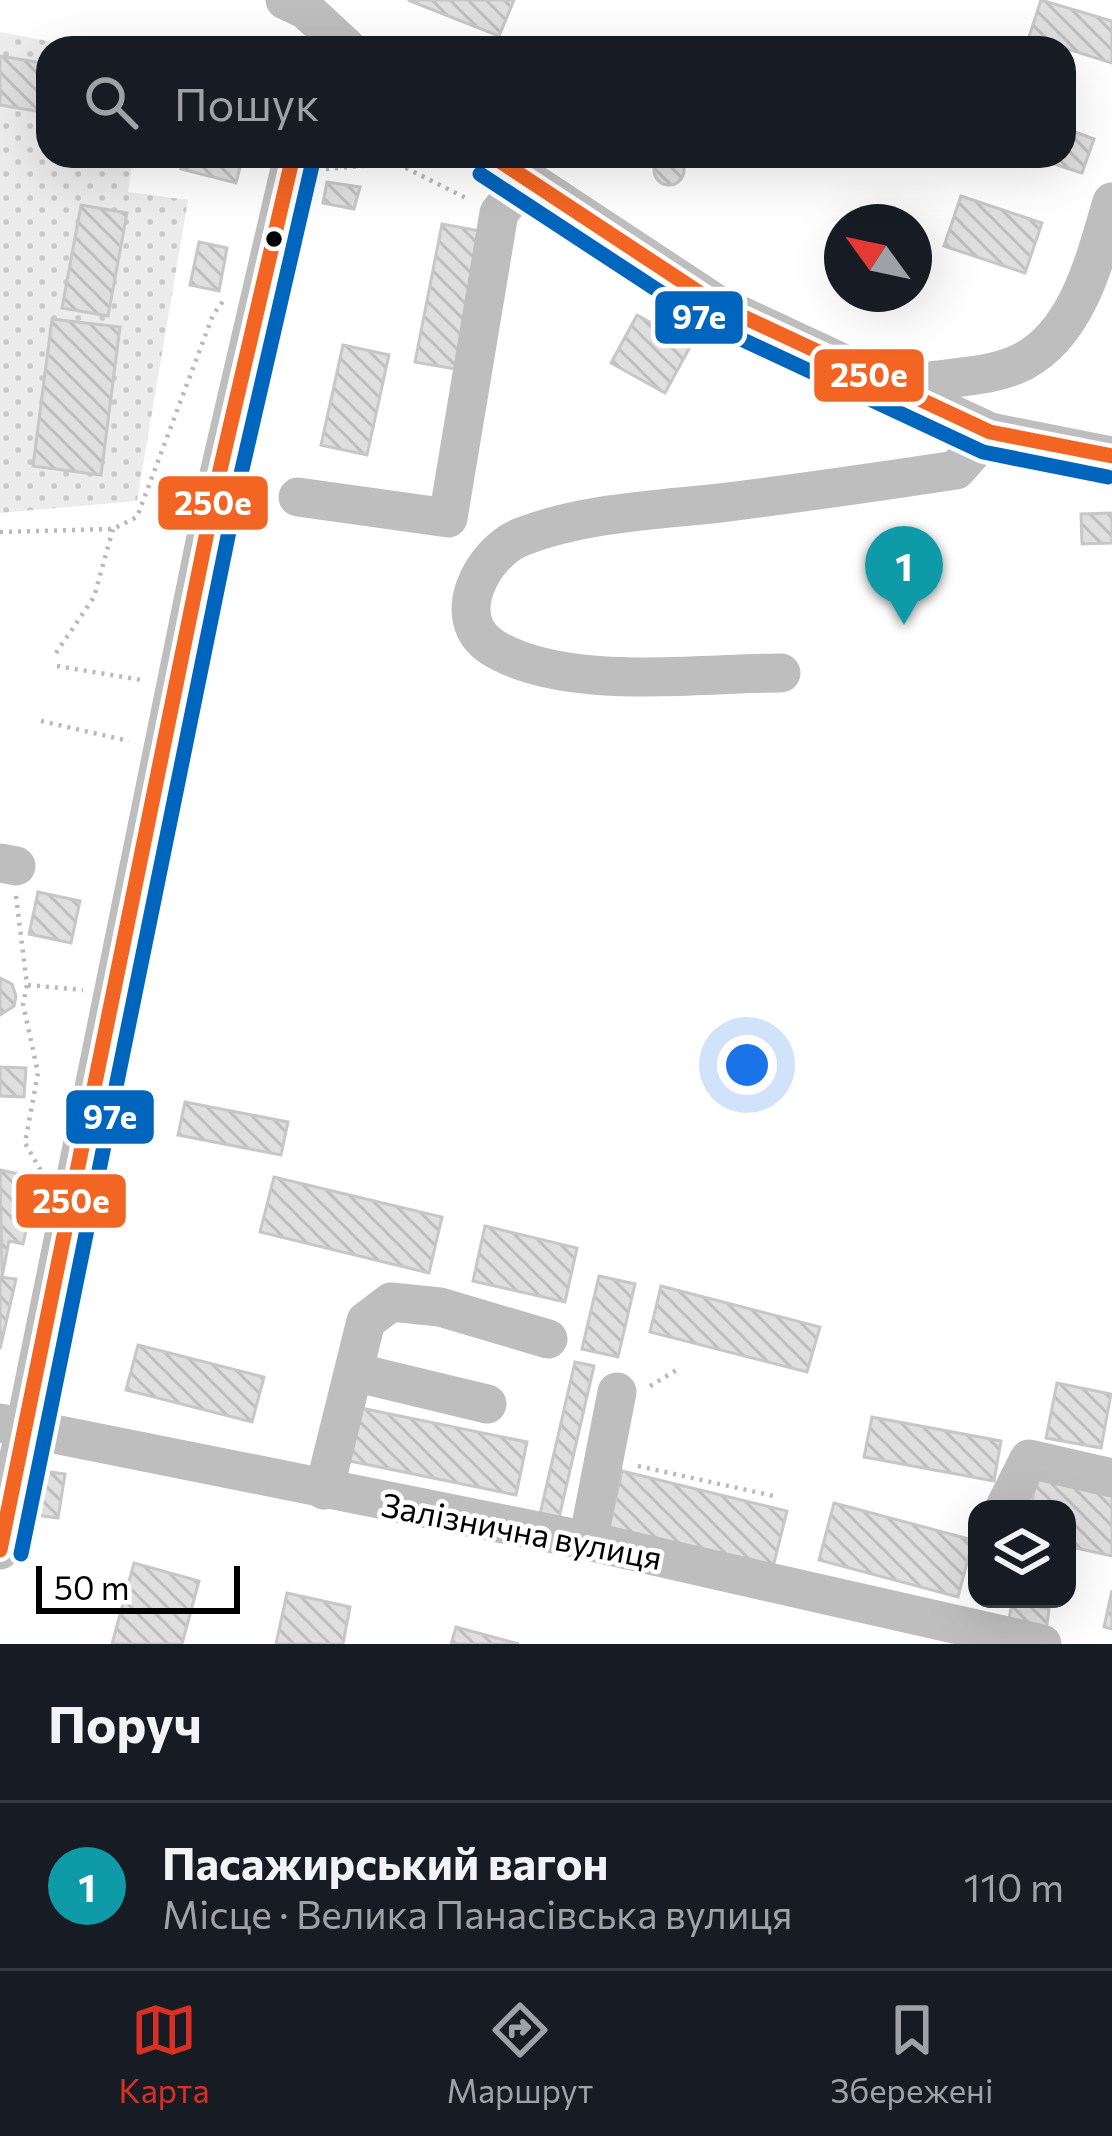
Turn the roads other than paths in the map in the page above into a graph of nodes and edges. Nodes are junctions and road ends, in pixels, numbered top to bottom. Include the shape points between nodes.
1 (302, 14) edge
2 (331, 36) edge
3 (304, 168) edge
4 (496, 168) edge
5 (525, 180) junction
6 (1112, 202) edge
7 (896, 388) junction
8 (990, 432) junction
9 (1112, 456) edge
10 (298, 497) dead end
11 (781, 673) dead end
12 (548, 1339) dead end
13 (353, 1372) junction
14 (617, 1392) dead end
15 (487, 1404) dead end
16 (12, 1425) edge
17 (1112, 1478) edge
18 (324, 1490) junction
19 (1008, 1500) edge
20 (588, 1540) junction
21 (0, 1550) edge
22 (985, 1615) edge
23 (1042, 1644) edge

1 - 2 street
3 - 16 street via 270,258 217,483
4 - 5 street
5 - 7 street via 718,305
5 - 10 street via 499,213 448,518
6 - 7 street via 1089,277 1061,328 1023,362
7 - 8 street
8 - 9 street
8 - 11 street via 956,470 615,515 518,538 476,578 471,613 488,645 522,660 568,673
12 - 13 street via 440,1307 391,1302 366,1322
13 - 15 street
13 - 18 street
14 - 20 street
16 - 18 street, Залізнична вулиця
16 - 21 street
17 - 19 street via 1029,1459
18 - 20 street, Залізнична вулиця
20 - 22 street, Залізнична вулиця
22 - 23 street, Залізнична вулиця

